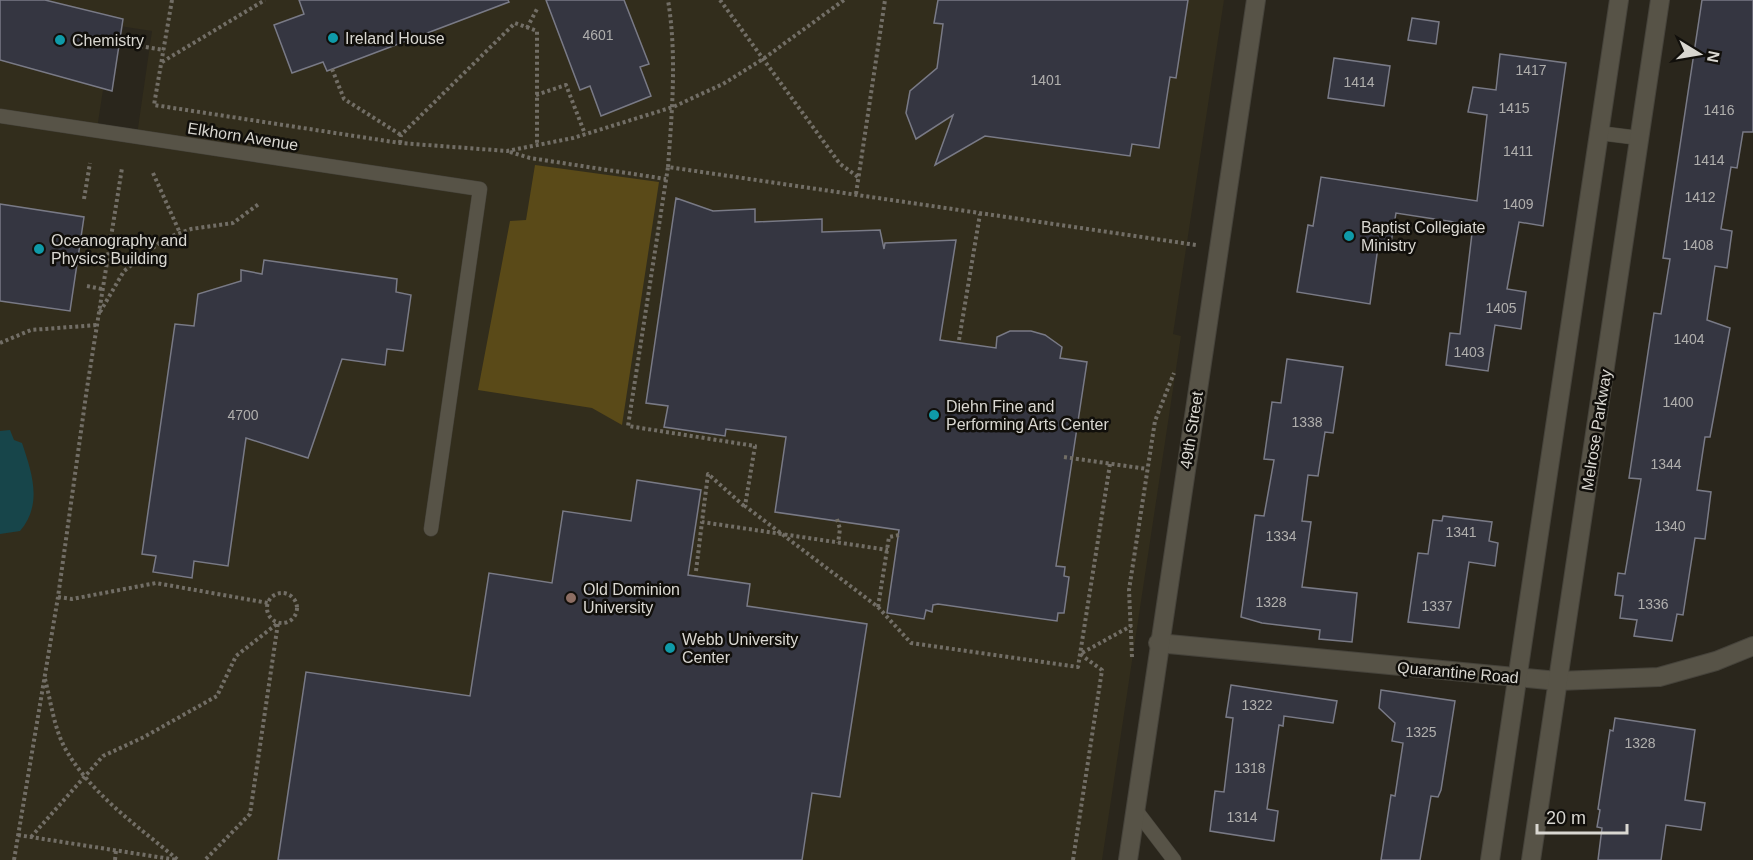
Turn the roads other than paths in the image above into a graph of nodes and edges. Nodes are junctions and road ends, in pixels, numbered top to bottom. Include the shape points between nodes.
1 (1256, 0) edge
2 (1619, 0) edge
3 (1660, 0) edge
4 (0, 116) edge
5 (1599, 133) junction
6 (1639, 138) junction
7 (431, 529) dead end
8 (1158, 643) junction
9 (1753, 646) edge
10 (1519, 678) junction
11 (1558, 681) junction
12 (1135, 809) junction
13 (1128, 860) edge
14 (1174, 860) edge
15 (1490, 860) edge
16 (1531, 860) edge

1 - 8 street, 49th Street
2 - 5 street
3 - 6 street, Melrose Parkway
4 - 7 lane, Elkhorn Avenue via 480,189
5 - 6 lane
5 - 10 street
6 - 11 street, Melrose Parkway
8 - 10 street, Quarantine Road
8 - 12 street, 49th Street
9 - 11 street, Quarantine Road via 1659,677
10 - 11 street, Quarantine Road
10 - 15 street
11 - 16 street, Melrose Parkway
12 - 13 street, 49th Street
12 - 14 lane

